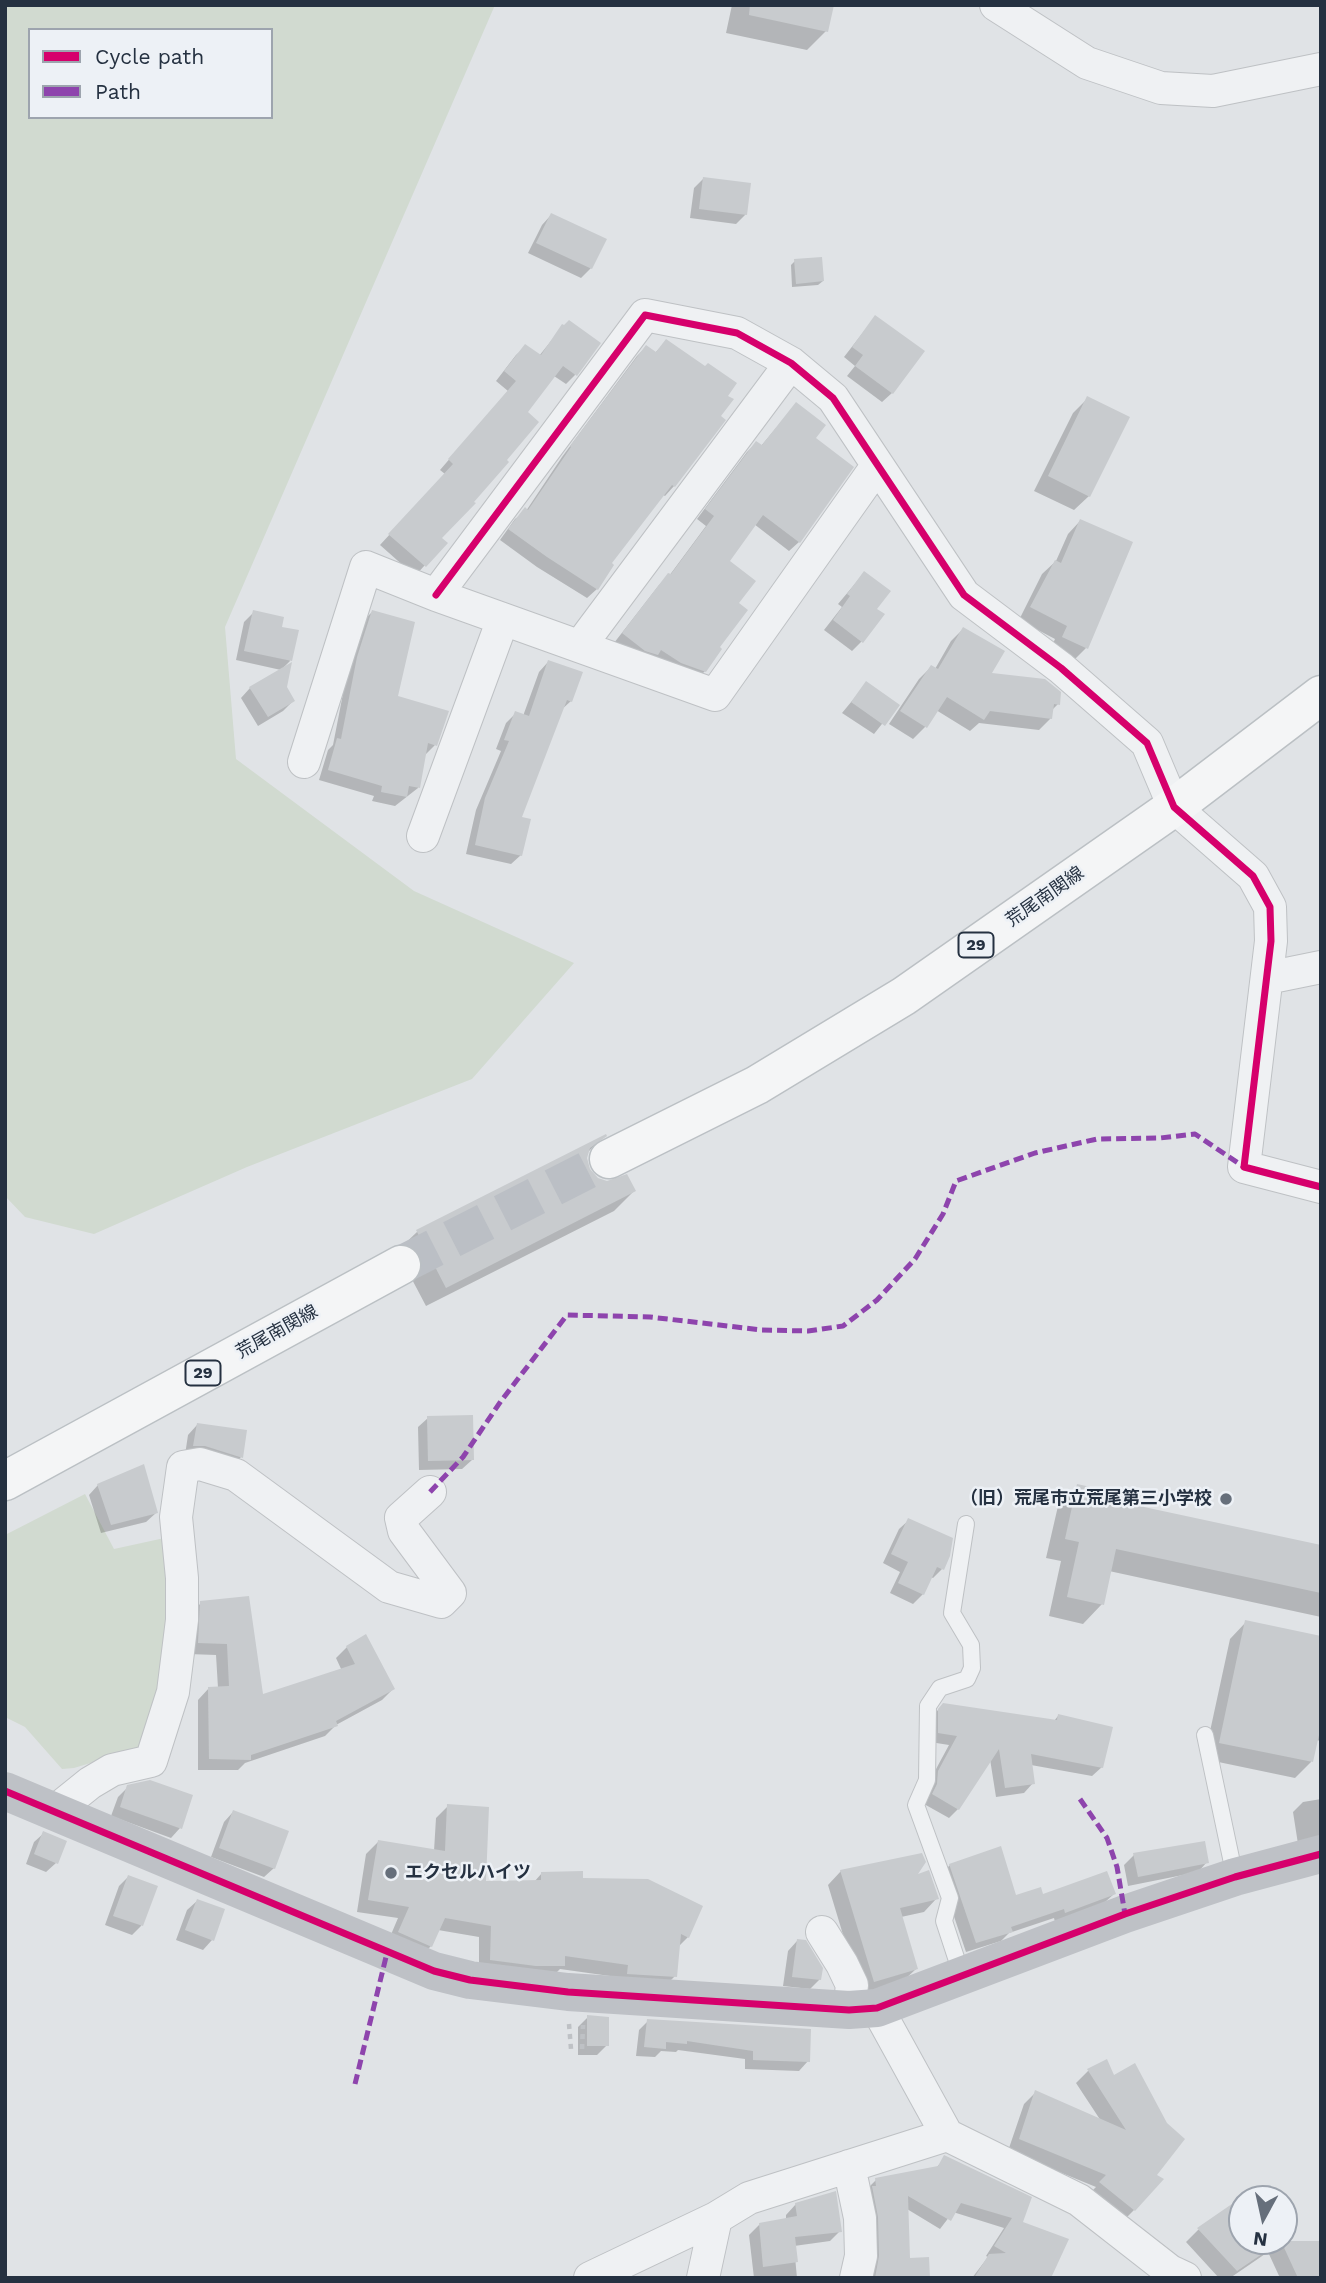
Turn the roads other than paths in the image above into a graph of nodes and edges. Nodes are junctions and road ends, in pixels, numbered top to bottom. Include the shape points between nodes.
1 (996, 5) edge
2 (1321, 69) edge
3 (791, 363) junction
4 (877, 466) junction
5 (436, 595) junction
6 (503, 619) junction
7 (580, 646) junction
8 (1321, 695) edge
9 (304, 761) dead end
10 (1174, 807) junction
11 (423, 836) dead end
12 (1321, 967) edge
13 (1267, 978) junction
14 (609, 1159) tunnel mouth
15 (1321, 1187) edge
16 (401, 1265) tunnel mouth
17 (5, 1480) edge
18 (430, 1492) dead end
19 (967, 1524) dead end
20 (1205, 1735) dead end
21 (5, 1791) edge
22 (54, 1812) junction
23 (1321, 1854) edge
24 (1235, 1877) junction
25 (822, 1932) dead end
26 (962, 1976) junction
27 (863, 2009) junction
28 (941, 2126) junction
29 (849, 2166) junction
30 (716, 2218) junction
31 (590, 2278) edge
32 (703, 2278) edge
33 (856, 2278) edge
34 (1185, 2278) edge

1 - 2 street via 1087,63 1161,88 1213,91
3 - 4 street via 833,398
3 - 5 street via 737,333 645,315
3 - 7 street
4 - 7 street via 715,695
4 - 10 street via 964,595 1061,668 1147,743
5 - 6 street
5 - 9 street via 366,567
6 - 7 street
6 - 11 street
8 - 10 main road, 荒尾南関線 / 29
10 - 13 street via 1253,877 1270,907
10 - 14 main road, 荒尾南関線 / 29 via 904,996 757,1085
12 - 13 street
13 - 15 street via 1244,1167
16 - 17 main road, 荒尾南関線 / 29
18 - 22 street via 401,1518 404,1531 450,1593 441,1602 389,1587 236,1475 200,1464 183,1467 176,1517 182,1620 173,1692 151,1761 112,1770
19 - 26 lane via 952,1613 971,1645 972,1668 967,1679 940,1688 928,1706 928,1780 916,1805 950,1898 944,1921
20 - 24 lane
21 - 22 street
22 - 27 street via 434,1971 470,1980 568,1992
23 - 24 street
24 - 26 street
25 - 27 street
26 - 27 street
27 - 28 street via 898,2051
28 - 29 street
28 - 34 street via 1079,2200 1170,2272
29 - 30 street via 749,2198
29 - 33 street via 860,2218 861,2256
30 - 31 street
30 - 32 street

